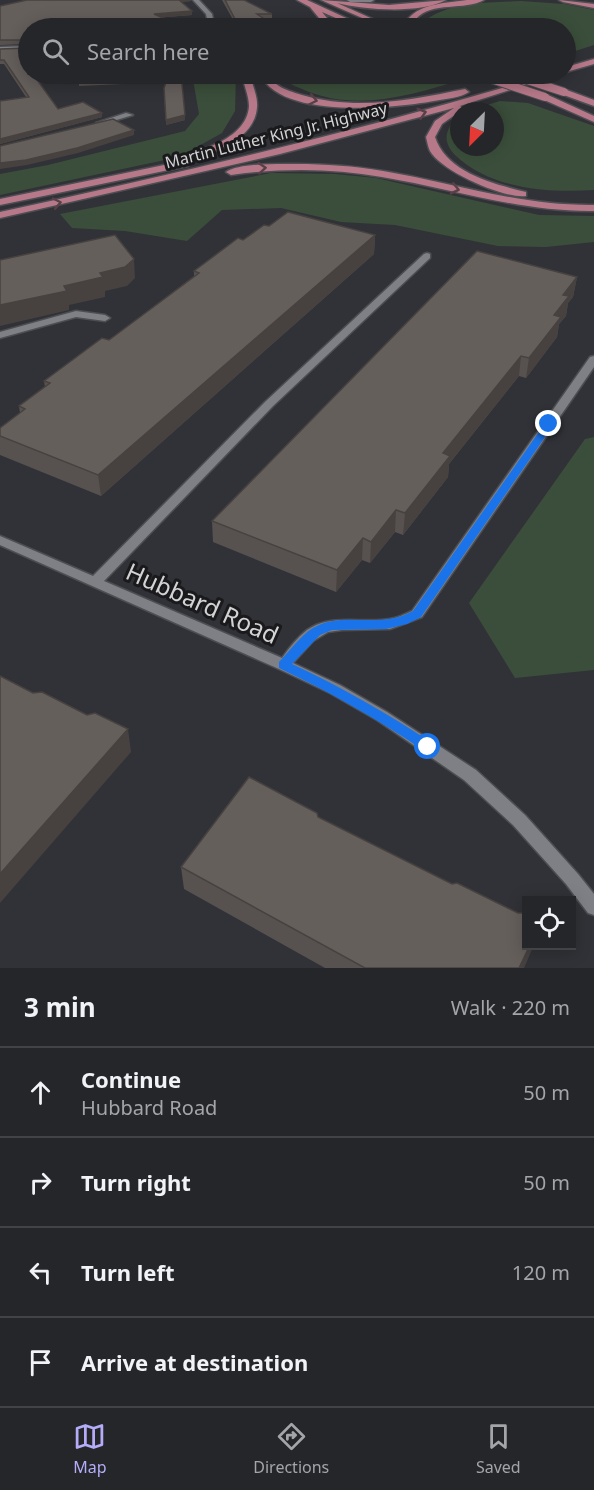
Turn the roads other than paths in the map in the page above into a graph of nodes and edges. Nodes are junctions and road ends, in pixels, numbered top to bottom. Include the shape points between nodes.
1 (196, 0) edge
2 (301, 0) edge
3 (325, 0) edge
4 (336, 0) edge
5 (350, 0) edge
6 (371, 0) edge
7 (442, 0) edge
8 (480, 0) edge
9 (563, 0) edge
10 (313, 6) junction
11 (594, 6) edge
12 (210, 18) edge
13 (322, 18) edge
14 (341, 18) edge
15 (367, 18) edge
16 (413, 18) edge
17 (18, 48) edge
18 (0, 49) edge
19 (594, 63) edge
20 (576, 68) edge
21 (248, 84) edge
22 (272, 84) edge
23 (491, 84) edge
24 (505, 84) edge
25 (523, 84) edge
26 (540, 84) edge
27 (465, 92) junction
28 (487, 95) junction
29 (594, 101) edge
30 (129, 115) dead end
31 (594, 117) edge
32 (92, 126) edge
33 (108, 180) junction
34 (121, 189) junction
35 (594, 197) edge
36 (0, 202) edge
37 (594, 208) edge
38 (0, 215) edge
39 (427, 256) dead end
40 (105, 318) dead end
41 (0, 335) edge
42 (594, 359) edge
43 (0, 540) edge
44 (95, 582) junction
45 (284, 665) junction
46 (594, 907) edge

1 - 12 street
2 - 10 main road
3 - 15 main road
4 - 7 main road via 389,8
5 - 6 street
8 - 16 main road via 421,11
9 - 11 main road
10 - 13 main road
10 - 14 main road
17 - 18 street
19 - 20 main road
21 - 33 main road via 253,109 250,120 226,142
22 -> 27 main road via 308,100 338,105 385,106
23 - 27 main road, Martin Luther King Jr. Highway
24 - 31 main road, bridge
25 - 28 main road, Martin Luther King Jr. Highway
26 - 29 main road, bridge
27 - 33 main road, Martin Luther King Jr. Highway via 255,147
34 -> 28 main road, Martin Luther King Jr. Highway
28 - 35 main road via 454,111 435,128 432,146 444,162 467,177 509,192 559,198
30 - 32 street
33 - 36 main road, Martin Luther King Jr. Highway
34 -> 37 main road via 243,170 316,167 380,173 520,204
38 -> 34 main road, Martin Luther King Jr. Highway
39 - 44 street via 269,404
40 - 41 street via 76,314
42 - 45 street via 417,614 386,625 330,626 316,632
43 - 44 street, Hubbard Road
44 - 45 street, Hubbard Road
45 - 46 street, Hubbard Road via 382,716 470,775 519,820

